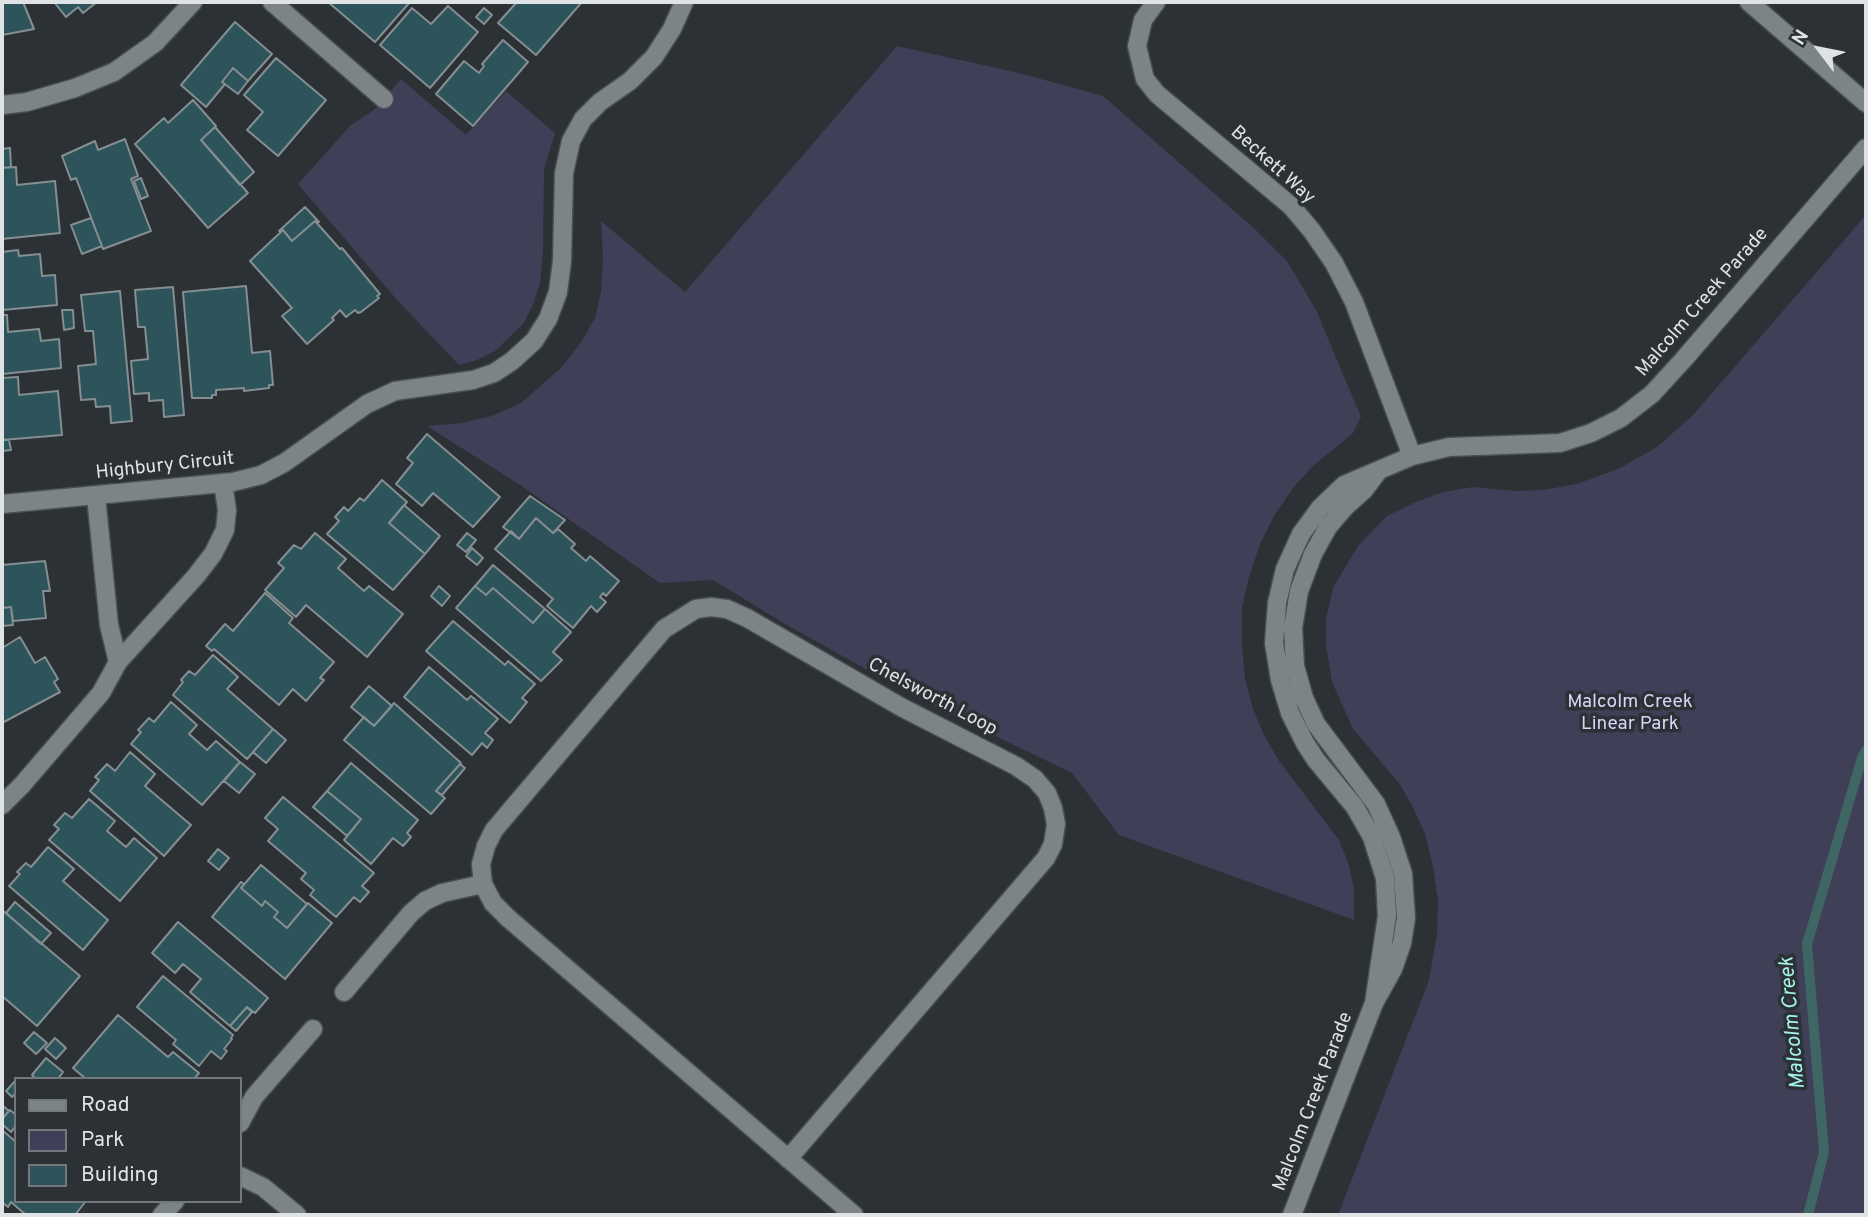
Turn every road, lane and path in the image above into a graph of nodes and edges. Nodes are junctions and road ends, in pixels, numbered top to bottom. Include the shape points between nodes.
1 (193, 2) edge
2 (272, 2) edge
3 (684, 2) edge
4 (1157, 2) edge
5 (1749, 2) edge
6 (384, 99) dead end
7 (1866, 103) edge
8 (2, 105) edge
9 (1866, 148) edge
10 (1412, 456) junction
11 (223, 483) junction
12 (96, 496) junction
13 (2, 504) edge
14 (118, 662) junction
15 (2, 805) edge
16 (483, 884) junction
17 (344, 992) dead end
18 (313, 1029) dead end
19 (242, 1119) edge
20 (788, 1159) junction
21 (242, 1177) edge
22 (297, 1215) edge
23 (854, 1215) edge
24 (1292, 1215) edge

1 - 8 street via 155,43 114,72 75,88
2 - 6 street
3 - 11 street, Highbury Circuit via 654,57 583,119 571,141 564,173 558,292 534,341 494,373 386,395 284,463 261,475
4 - 10 street, Beckett Way via 1143,20 1136,46 1145,79 1291,206 1312,231 1354,302
5 - 7 street
9 - 10 street, Malcolm Creek Parade via 1684,359 1652,394 1621,418 1560,443 1449,447
10 - 24 street, Malcolm Creek Parade via 1379,470 1328,527 1299,591 1293,628 1295,666 1304,698 1327,741 1376,804 1404,874 1405,918 1393,969 1374,1003
11 - 12 street, Highbury Circuit
11 - 14 street via 225,530 213,554
12 - 13 street, Highbury Circuit
12 - 14 street via 109,625
14 - 15 street via 101,693
16 - 17 street via 425,901
16 - 20 street via 508,918
16 - 20 street, Chelsworth Loop via 481,864 494,830 664,629 696,609 727,609 747,618 1035,779 1047,793 1056,824 1046,858
18 - 19 street via 254,1097
20 - 23 street
21 - 22 street via 264,1187

